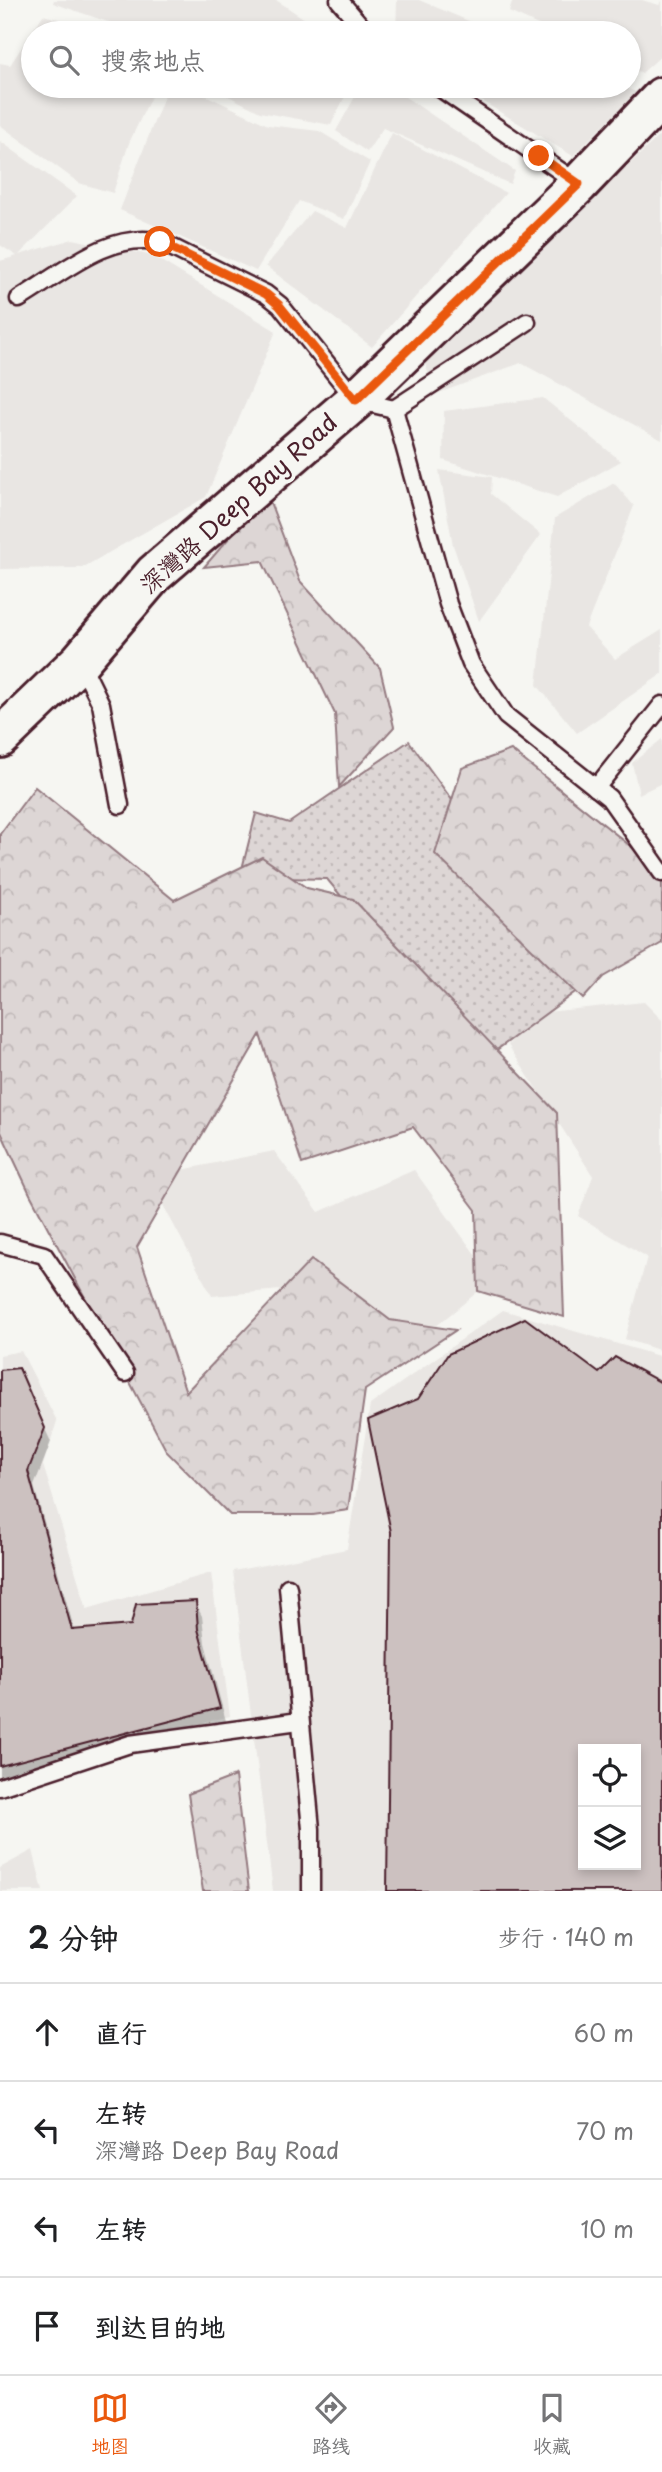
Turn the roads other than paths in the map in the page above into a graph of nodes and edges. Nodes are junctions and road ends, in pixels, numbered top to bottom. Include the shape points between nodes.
1 (339, 0) edge
2 (357, 21) edge
3 (662, 97) edge
4 (454, 98) edge
5 (579, 184) junction
6 (19, 299) dead end
7 (527, 322) dead end
8 (356, 400) junction
9 (394, 409) junction
10 (80, 661) junction
11 (662, 705) edge
12 (0, 737) edge
13 (596, 788) junction
14 (120, 805) dead end
15 (662, 873) edge
16 (0, 1243) edge
17 (125, 1373) dead end
18 (288, 1587) dead end
19 (299, 1721) junction
20 (0, 1787) edge
21 (311, 1891) edge

1 - 2 lane
3 - 5 street, 深灣路 Deep Bay Road
4 - 5 lane
5 - 8 street, 深灣路 Deep Bay Road
6 - 8 lane via 107,246 130,239 160,242 266,294
7 - 9 lane
8 - 9 lane
8 - 10 street, 深灣路 Deep Bay Road via 155,574
9 - 13 lane via 448,604 471,664 506,716
10 - 12 street, 深灣路 Deep Bay Road
10 - 14 lane via 101,704
11 - 13 lane
13 - 15 lane via 609,798
16 - 17 lane via 44,1255
18 - 19 lane
19 - 20 lane via 130,1744
19 - 21 lane via 311,1829

